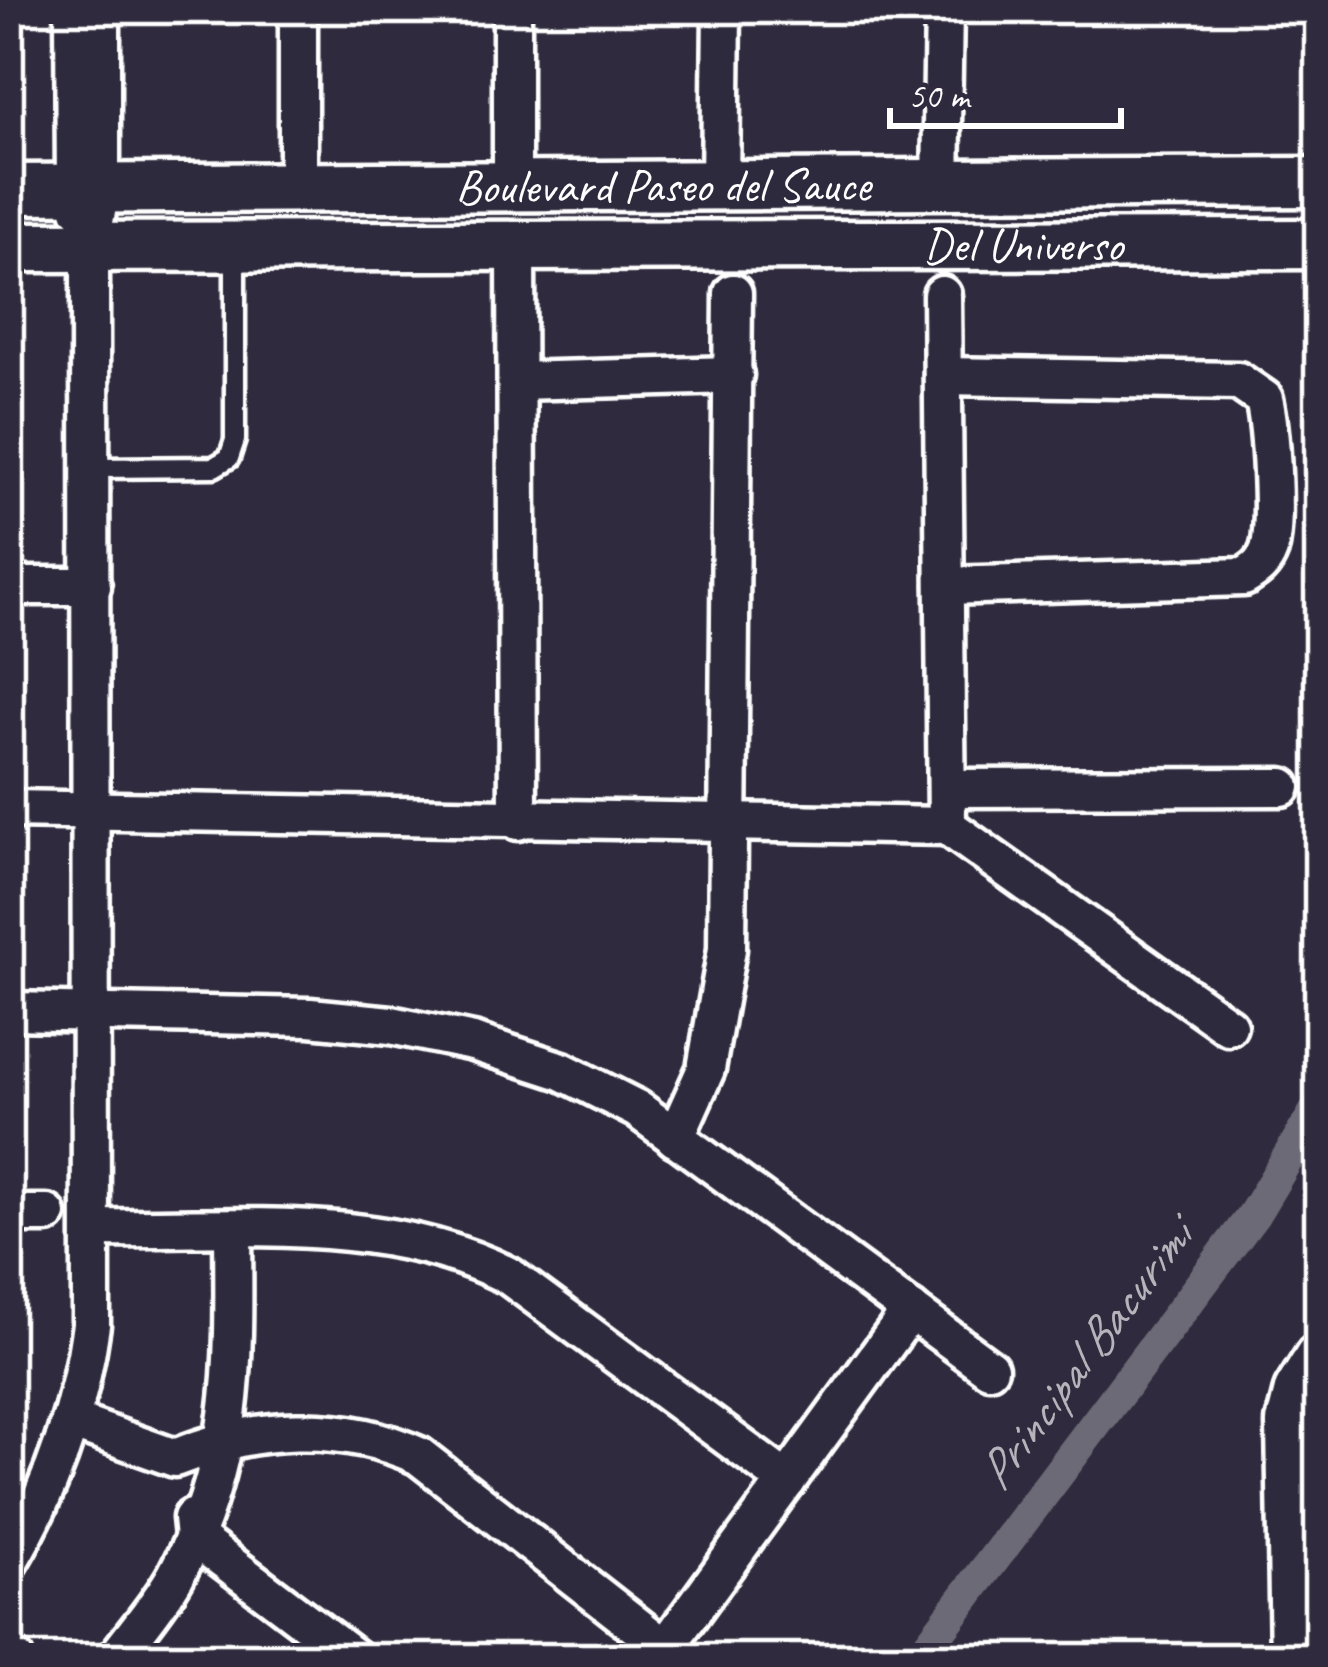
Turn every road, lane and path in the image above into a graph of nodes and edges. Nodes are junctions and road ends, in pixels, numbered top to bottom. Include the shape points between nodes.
1 (74, 9) edge
2 (100, 9) edge
3 (298, 9) edge
4 (512, 9) edge
5 (722, 9) edge
6 (944, 9) edge
7 (1319, 182) edge
8 (940, 184) junction
9 (720, 186) junction
10 (512, 187) junction
11 (298, 188) junction
12 (9, 189) edge
13 (88, 190) junction
14 (516, 244) junction
15 (1319, 244) edge
16 (235, 246) junction
17 (9, 247) edge
18 (90, 247) junction
19 (733, 293) dead end
20 (942, 295) dead end
21 (734, 375) junction
22 (943, 376) junction
23 (517, 381) junction
24 (94, 468) junction
25 (9, 586) edge
26 (92, 586) junction
27 (945, 586) junction
28 (1282, 787) dead end
29 (947, 788) junction
30 (9, 809) edge
31 (90, 812) junction
32 (518, 821) junction
33 (729, 822) junction
34 (947, 826) junction
35 (9, 1011) edge
36 (90, 1014) junction
37 (1228, 1026) dead end
38 (675, 1138) junction
39 (9, 1214) edge
40 (47, 1214) dead end
41 (93, 1228) junction
42 (233, 1230) junction
43 (910, 1310) junction
44 (1319, 1359) edge
45 (989, 1368) dead end
46 (71, 1421) junction
47 (227, 1437) junction
48 (175, 1458) junction
49 (1306, 1472) edge
50 (787, 1480) junction
51 (194, 1537) junction
52 (9, 1561) edge
53 (661, 1653) edge
54 (116, 1658) edge
55 (354, 1658) edge
56 (1295, 1658) edge

1 - 13 street
2 - 13 street
3 - 11 street
4 - 10 street
5 - 9 street
6 - 8 street
7 - 8 street, Boulevard Paseo del Sauce
8 - 9 street, Boulevard Paseo del Sauce
9 - 10 street, Boulevard Paseo del Sauce
10 - 11 street, Boulevard Paseo del Sauce
11 - 13 street, Boulevard Paseo del Sauce
12 - 13 street, Boulevard Paseo del Sauce
13 - 18 street
14 - 15 street, Del Universo
14 - 16 street, Del Universo
14 - 23 street
16 - 18 street, Del Universo
16 - 24 lane via 230,458 214,467
17 - 18 street, Del Universo
18 - 24 street
19 - 21 street
20 - 22 street
21 - 23 street
21 - 33 street
22 - 27 street
22 - 27 street via 1238,381 1264,399 1270,423 1270,548 1244,578
23 - 32 street
24 - 26 street
25 - 26 street
26 - 31 street
27 - 29 street
28 - 29 street
29 - 34 street
30 - 31 street
31 - 32 street
31 - 36 street
32 - 33 street
33 - 34 street
33 - 38 street via 718,1018 693,1106
34 - 37 street
35 - 36 street
36 - 38 street via 310,1017 473,1042 562,1071
36 - 41 street
38 - 43 street
39 - 40 street
41 - 42 street
41 - 46 street via 91,1324
42 - 47 street
42 - 50 street via 370,1232 466,1254 509,1276
43 - 45 street
43 - 50 street
44 - 49 street via 1295,1407
46 - 48 street
46 - 52 street via 37,1513
47 - 48 street
47 - 51 street
47 - 53 street via 358,1434 419,1456
48 - 51 street via 189,1485
49 - 56 street
50 - 53 street
51 - 54 street
51 - 55 street

